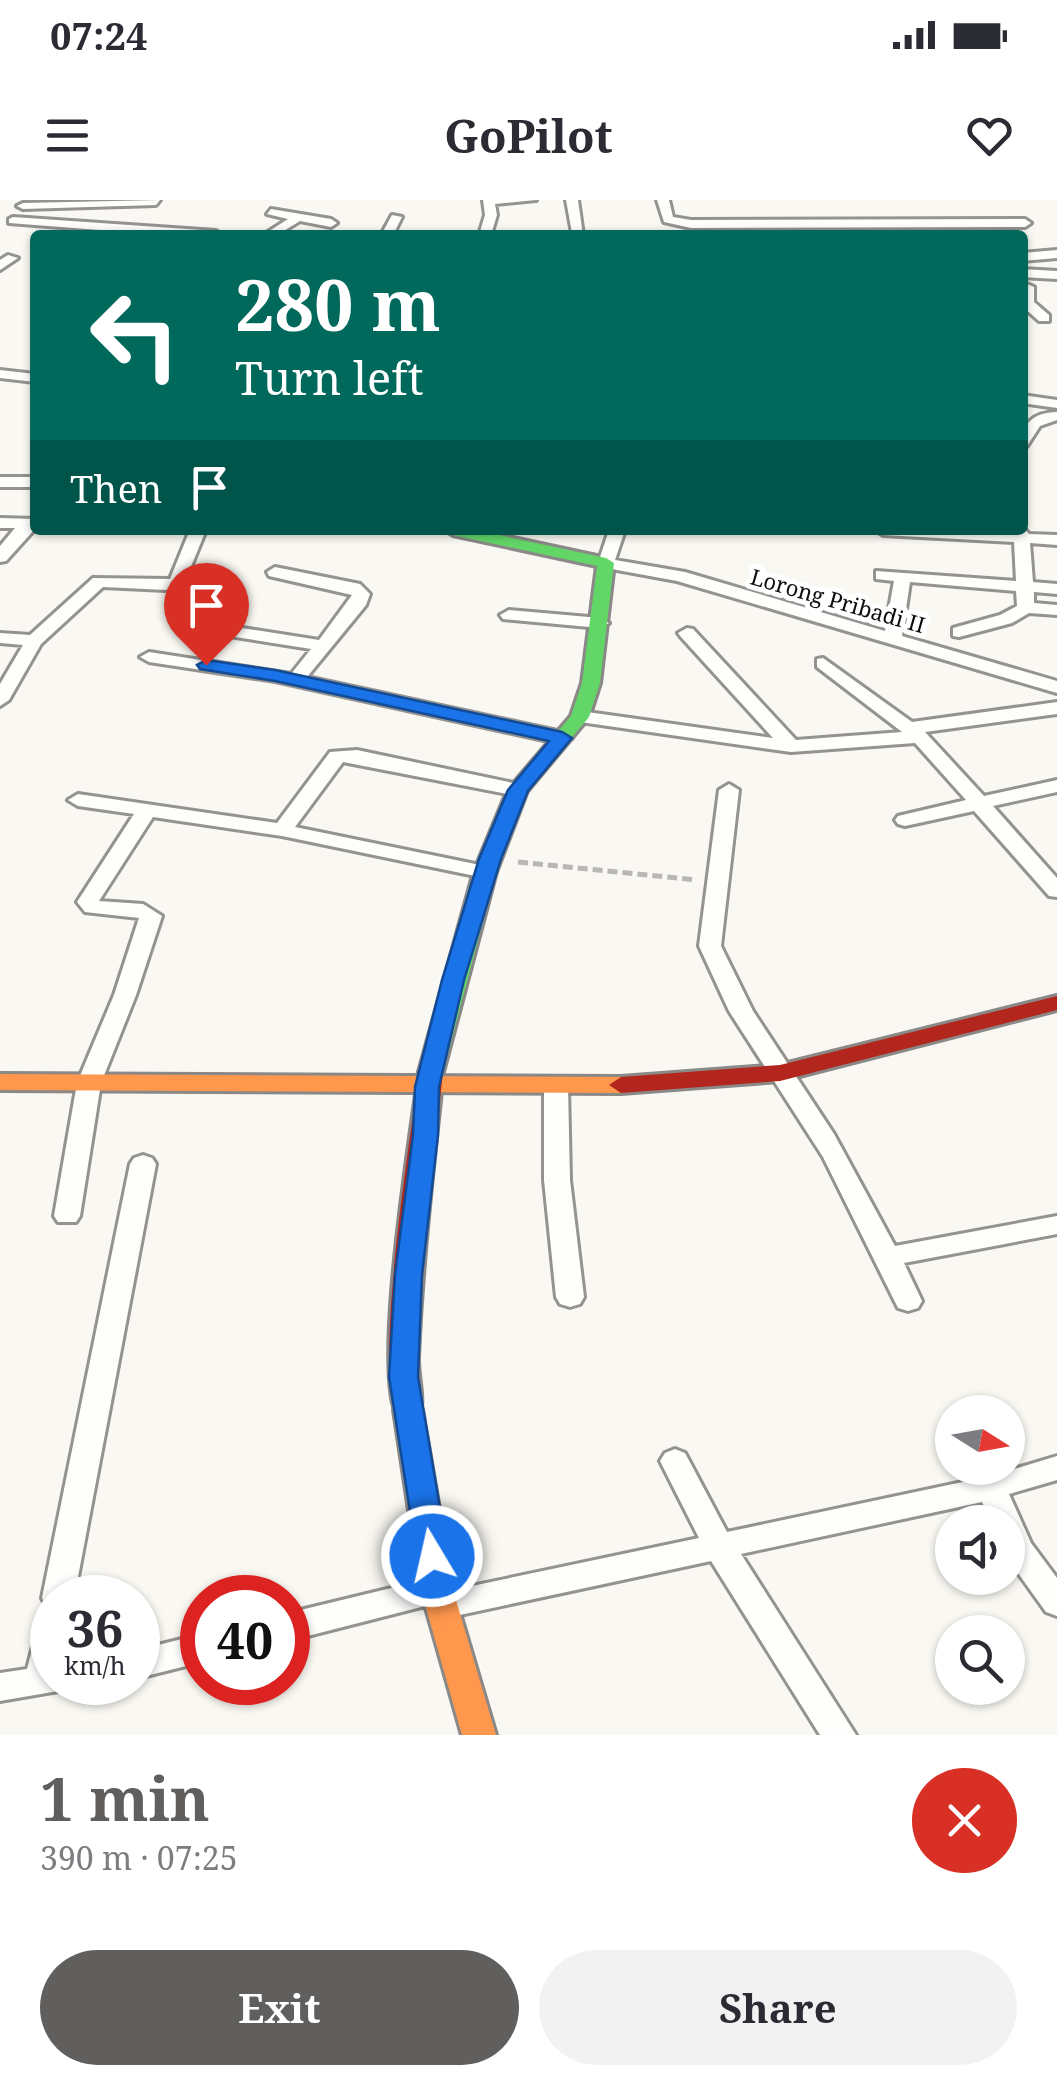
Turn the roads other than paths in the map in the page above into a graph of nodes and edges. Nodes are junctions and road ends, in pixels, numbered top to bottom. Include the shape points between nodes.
1 (530, 200) edge
2 (572, 200) edge
3 (662, 200) edge
4 (490, 201) edge
5 (127, 202) edge
6 (156, 202) edge
7 (24, 203) edge
8 (271, 212) dead end
9 (396, 217) dead end
10 (295, 219) junction
11 (13, 222) junction
12 (331, 223) dead end
13 (839, 223) edge
14 (1025, 223) dead end
15 (179, 228) edge
16 (277, 230) edge
17 (390, 230) edge
18 (485, 230) edge
19 (577, 230) edge
20 (0, 232) edge
21 (1057, 254) edge
22 (1028, 256) edge
23 (1028, 273) edge
24 (1057, 275) edge
25 (1028, 287) edge
26 (1057, 304) edge
27 (1030, 306) junction
28 (1044, 318) dead end
29 (0, 374) edge
30 (30, 377) edge
31 (1028, 399) edge
32 (1057, 404) edge
33 (1057, 416) edge
34 (1028, 432) edge
35 (0, 482) edge
36 (30, 482) edge
37 (0, 524) edge
38 (30, 524) edge
39 (30, 525) edge
40 (196, 535) edge
41 (478, 535) edge
42 (615, 535) edge
43 (1022, 535) edge
44 (1028, 535) edge
45 (1057, 540) edge
46 (0, 557) edge
47 (606, 562) junction
48 (276, 572) dead end
49 (882, 575) dead end
50 (903, 576) junction
51 (1026, 587) junction
52 (1057, 589) edge
53 (1026, 608) junction
54 (1057, 610) edge
55 (509, 616) dead end
56 (600, 623) junction
57 (186, 624) dead end
58 (958, 632) dead end
59 (687, 633) dead end
60 (0, 638) edge
61 (892, 638) junction
62 (34, 641) junction
63 (326, 646) junction
64 (149, 656) dead end
65 (822, 663) dead end
66 (294, 680) junction
67 (1057, 687) edge
68 (0, 700) edge
69 (1057, 708) edge
70 (580, 716) junction
71 (915, 733) junction
72 (562, 738) junction
73 (791, 746) junction
74 (1057, 786) edge
75 (518, 790) junction
76 (729, 790) dead end
77 (78, 800) dead end
78 (980, 801) junction
79 (148, 810) junction
80 (905, 820) dead end
81 (282, 830) junction
82 (488, 866) junction
83 (1057, 892) edge
84 (1057, 1002) edge
85 (780, 1073) junction
86 (0, 1082) edge
87 (89, 1083) junction
88 (556, 1086) junction
89 (427, 1087) junction
90 (143, 1164) dead end
91 (66, 1216) dead end
92 (1057, 1225) edge
93 (887, 1257) junction
94 (570, 1297) dead end
95 (908, 1301) dead end
96 (674, 1460) dead end
97 (1057, 1468) edge
98 (990, 1488) junction
99 (998, 1505) edge
100 (719, 1546) junction
101 (1025, 1557) edge
102 (63, 1575) edge
103 (439, 1598) junction
104 (1057, 1603) edge
105 (310, 1623) edge
106 (30, 1683) edge
107 (0, 1687) edge
108 (479, 1735) edge
109 (839, 1735) edge

1 - 4 street
2 - 19 street
3 - 13 street via 668,220 682,223
4 - 18 street
5 - 6 street
5 - 7 street
7 - 11 street
8 - 10 street
9 - 17 street
10 - 12 street
10 - 16 street
11 - 15 street
11 - 20 street
13 - 14 street
21 - 22 street
23 - 24 street
25 - 27 street
26 - 27 street
27 - 28 street
29 - 30 street
31 - 32 street
33 - 34 street via 1043,416
35 - 36 street
37 - 38 street
39 - 46 street
40 - 62 street via 177,582 99,582
41 - 47 street
42 - 47 street
43 - 51 street
44 - 45 street
47 - 56 street
47 - 61 street, Lorong Pribadi II
48 - 63 street via 359,591 360,601
49 - 50 street
50 - 51 street
50 - 61 street
51 - 52 street
51 - 53 street
53 - 54 street
53 - 58 street
55 - 56 street
56 - 70 street
57 - 63 street
59 - 73 street
60 - 62 street
61 - 67 street, Lorong Pribadi II
62 - 68 street
63 - 66 street
64 - 66 street
65 - 71 street
66 - 72 street
69 - 71 street
70 - 72 street
70 - 73 street
71 - 73 street
71 - 78 street
72 - 75 street
74 - 78 street
75 - 81 street via 337,756
75 - 82 street
76 - 85 street via 710,946
77 - 79 street
78 - 80 street
78 - 83 street
79 - 81 street
79 - 87 street via 88,902 151,916
81 - 82 street
82 - 89 street
84 - 85 street
85 - 88 street via 656,1086
85 - 93 street
86 - 87 street
87 - 89 street
87 - 91 street
88 - 89 street
88 - 94 street via 557,1180
89 - 103 street via 403,1377
90 - 102 street
92 - 93 street
93 - 95 street
96 - 100 street
97 - 98 street
98 - 99 street
98 - 100 street
100 - 103 street
100 - 109 street
101 - 104 street
103 - 105 street
103 - 108 street
106 - 107 street

